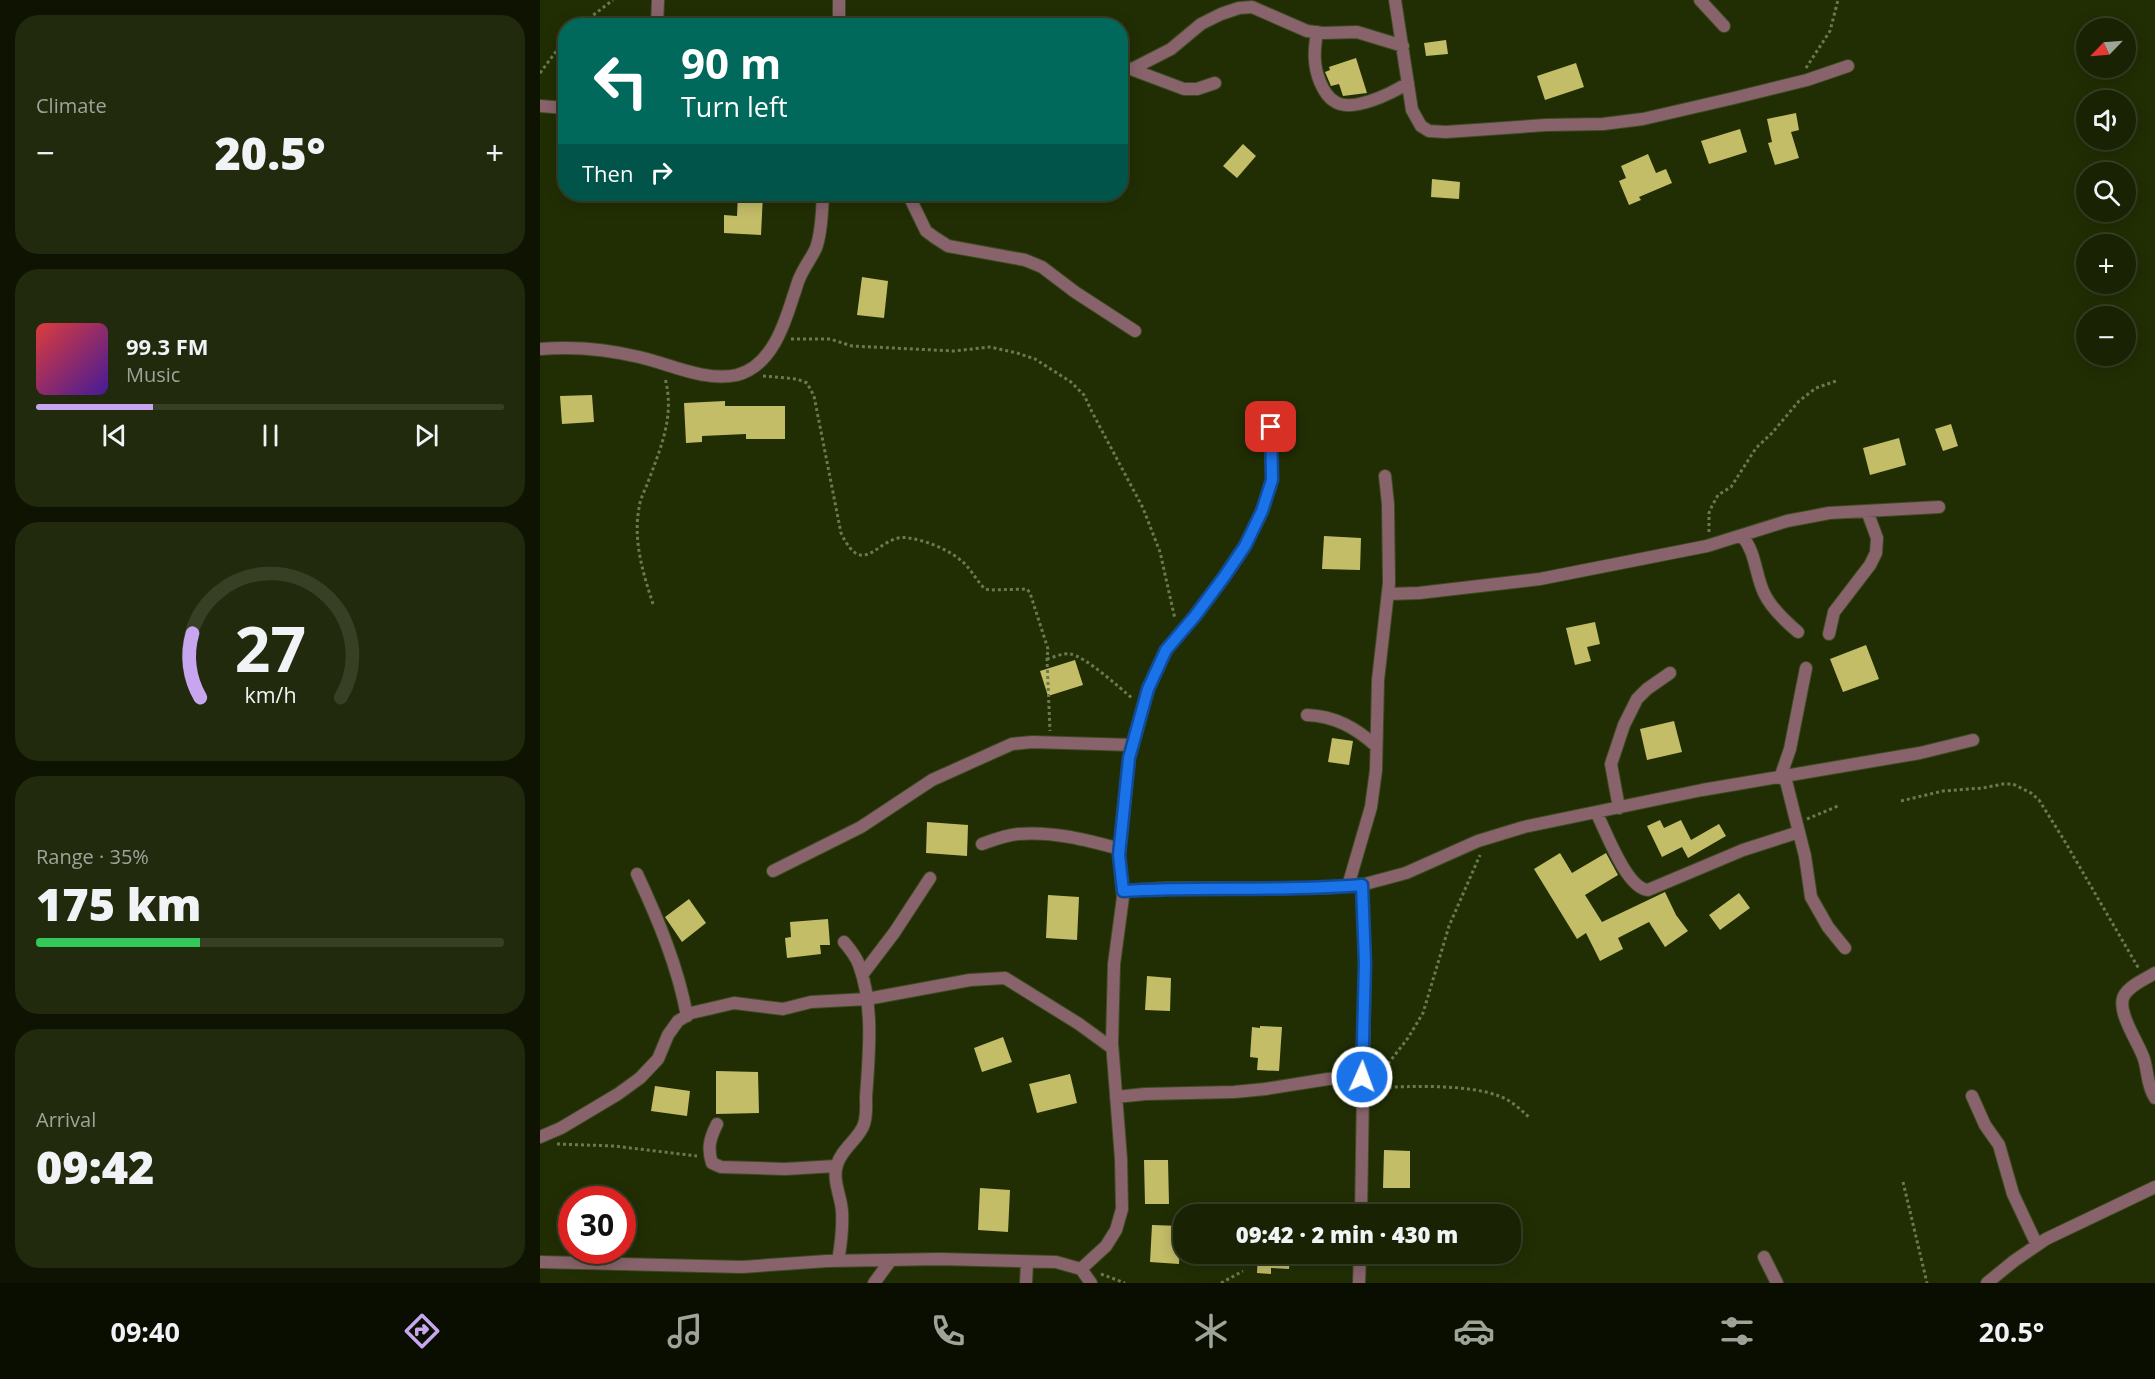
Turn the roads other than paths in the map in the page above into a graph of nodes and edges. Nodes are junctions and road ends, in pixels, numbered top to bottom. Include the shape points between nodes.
1 (657, 0) edge
2 (839, 0) edge
3 (1395, 0) edge
4 (1700, 0) edge
5 (657, 18) edge
6 (839, 18) edge
7 (1724, 26) dead end
8 (1317, 32) junction
9 (1403, 46) junction
10 (1128, 66) edge
11 (1848, 66) dead end
12 (1128, 68) edge
13 (1215, 83) dead end
14 (1408, 83) junction
15 (540, 106) edge
16 (558, 107) edge
17 (822, 201) edge
18 (911, 201) edge
19 (1135, 331) dead end
20 (540, 349) edge
21 (1271, 427) dead end
22 (1385, 476) dead end
23 (1939, 507) dead end
24 (1867, 511) junction
25 (1742, 536) junction
26 (1388, 594) junction
27 (1798, 632) dead end
28 (1829, 634) dead end
29 (1806, 668) dead end
30 (1670, 673) dead end
31 (1307, 715) dead end
32 (1973, 740) dead end
33 (1133, 745) junction
34 (1376, 746) junction
35 (1782, 778) junction
36 (1618, 808) junction
37 (1596, 812) junction
38 (1798, 827) junction
39 (982, 844) dead end
40 (1120, 849) junction
41 (773, 871) dead end
42 (637, 874) dead end
43 (930, 878) dead end
44 (1362, 885) junction
45 (1348, 886) junction
46 (1123, 891) junction
47 (844, 942) dead end
48 (1845, 948) dead end
49 (862, 975) junction
50 (2150, 976) edge
51 (867, 999) junction
52 (687, 1016) junction
53 (1112, 1048) junction
54 (1364, 1087) junction
55 (1972, 1096) dead end
56 (1116, 1097) junction
57 (2155, 1098) edge
58 (717, 1124) dead end
59 (540, 1137) edge
60 (836, 1166) junction
61 (2155, 1187) edge
62 (1361, 1204) edge
63 (2037, 1245) junction
64 (1764, 1257) dead end
65 (891, 1260) junction
66 (838, 1261) junction
67 (540, 1262) edge
68 (1027, 1262) junction
69 (1360, 1264) edge
70 (1085, 1275) edge
71 (874, 1283) edge
72 (1026, 1283) edge
73 (1359, 1283) edge
74 (1777, 1283) edge
75 (1987, 1283) edge

1 - 5 street
2 - 6 street
3 - 9 street
4 - 7 street
8 - 9 street via 1357,32
8 - 10 street via 1252,6 1239,8 1201,24 1171,50
8 - 14 street via 1313,53 1316,68 1326,93 1335,103 1347,105 1377,99
9 - 14 street
11 - 14 street via 1798,82 1633,120 1446,132 1421,126 1412,110
12 - 13 street via 1184,89
15 - 16 street
17 - 20 street via 816,247 800,276 782,329 770,350 737,375 695,373 610,351
18 - 19 street via 926,231 948,246 1042,267
21 - 33 street via 1272,480 1262,511 1224,577 1166,650 1148,689
22 - 26 street
23 - 24 street
24 - 25 street via 1787,521
24 - 28 street via 1877,538 1876,553 1834,612
25 - 26 street via 1540,579
25 - 27 street via 1752,551 1768,602
26 - 34 street via 1377,681
29 - 35 street
30 - 36 street via 1637,699 1624,725 1611,764
31 - 34 street via 1343,723
32 - 35 street
33 - 40 street
33 - 41 street via 1012,744 932,780 861,826
34 - 45 street via 1371,807
35 - 36 street
35 - 38 street
36 - 37 street
37 - 38 street via 1629,877 1648,890
37 - 44 street via 1488,837 1406,873
38 - 48 street via 1811,897 1818,913
39 - 40 street via 1016,834 1046,833
40 - 46 street
42 - 52 street via 663,935
43 - 49 street
44 - 45 street
44 - 54 street
45 - 46 street
46 - 53 street via 1114,964
47 - 49 street via 855,955
49 - 51 street
50 - 57 street via 2124,994 2122,1003
51 - 52 street via 811,1002 783,1010 734,1003
51 - 53 street via 970,980 1005,978
51 - 60 street via 866,1116 863,1127
52 - 59 street via 678,1021 657,1059 640,1078
53 - 56 street
54 - 56 street via 1328,1079 1234,1092
54 - 62 street
55 - 63 street via 2002,1152 2013,1194
56 - 70 street via 1122,1209 1116,1230
58 - 60 street via 709,1151 712,1163 732,1168
60 - 66 street via 842,1210
61 - 63 street
63 - 75 street
64 - 74 street
65 - 66 street
65 - 68 street
65 - 71 street
66 - 67 street via 742,1267
68 - 70 street via 1056,1262
68 - 72 street
69 - 73 street

